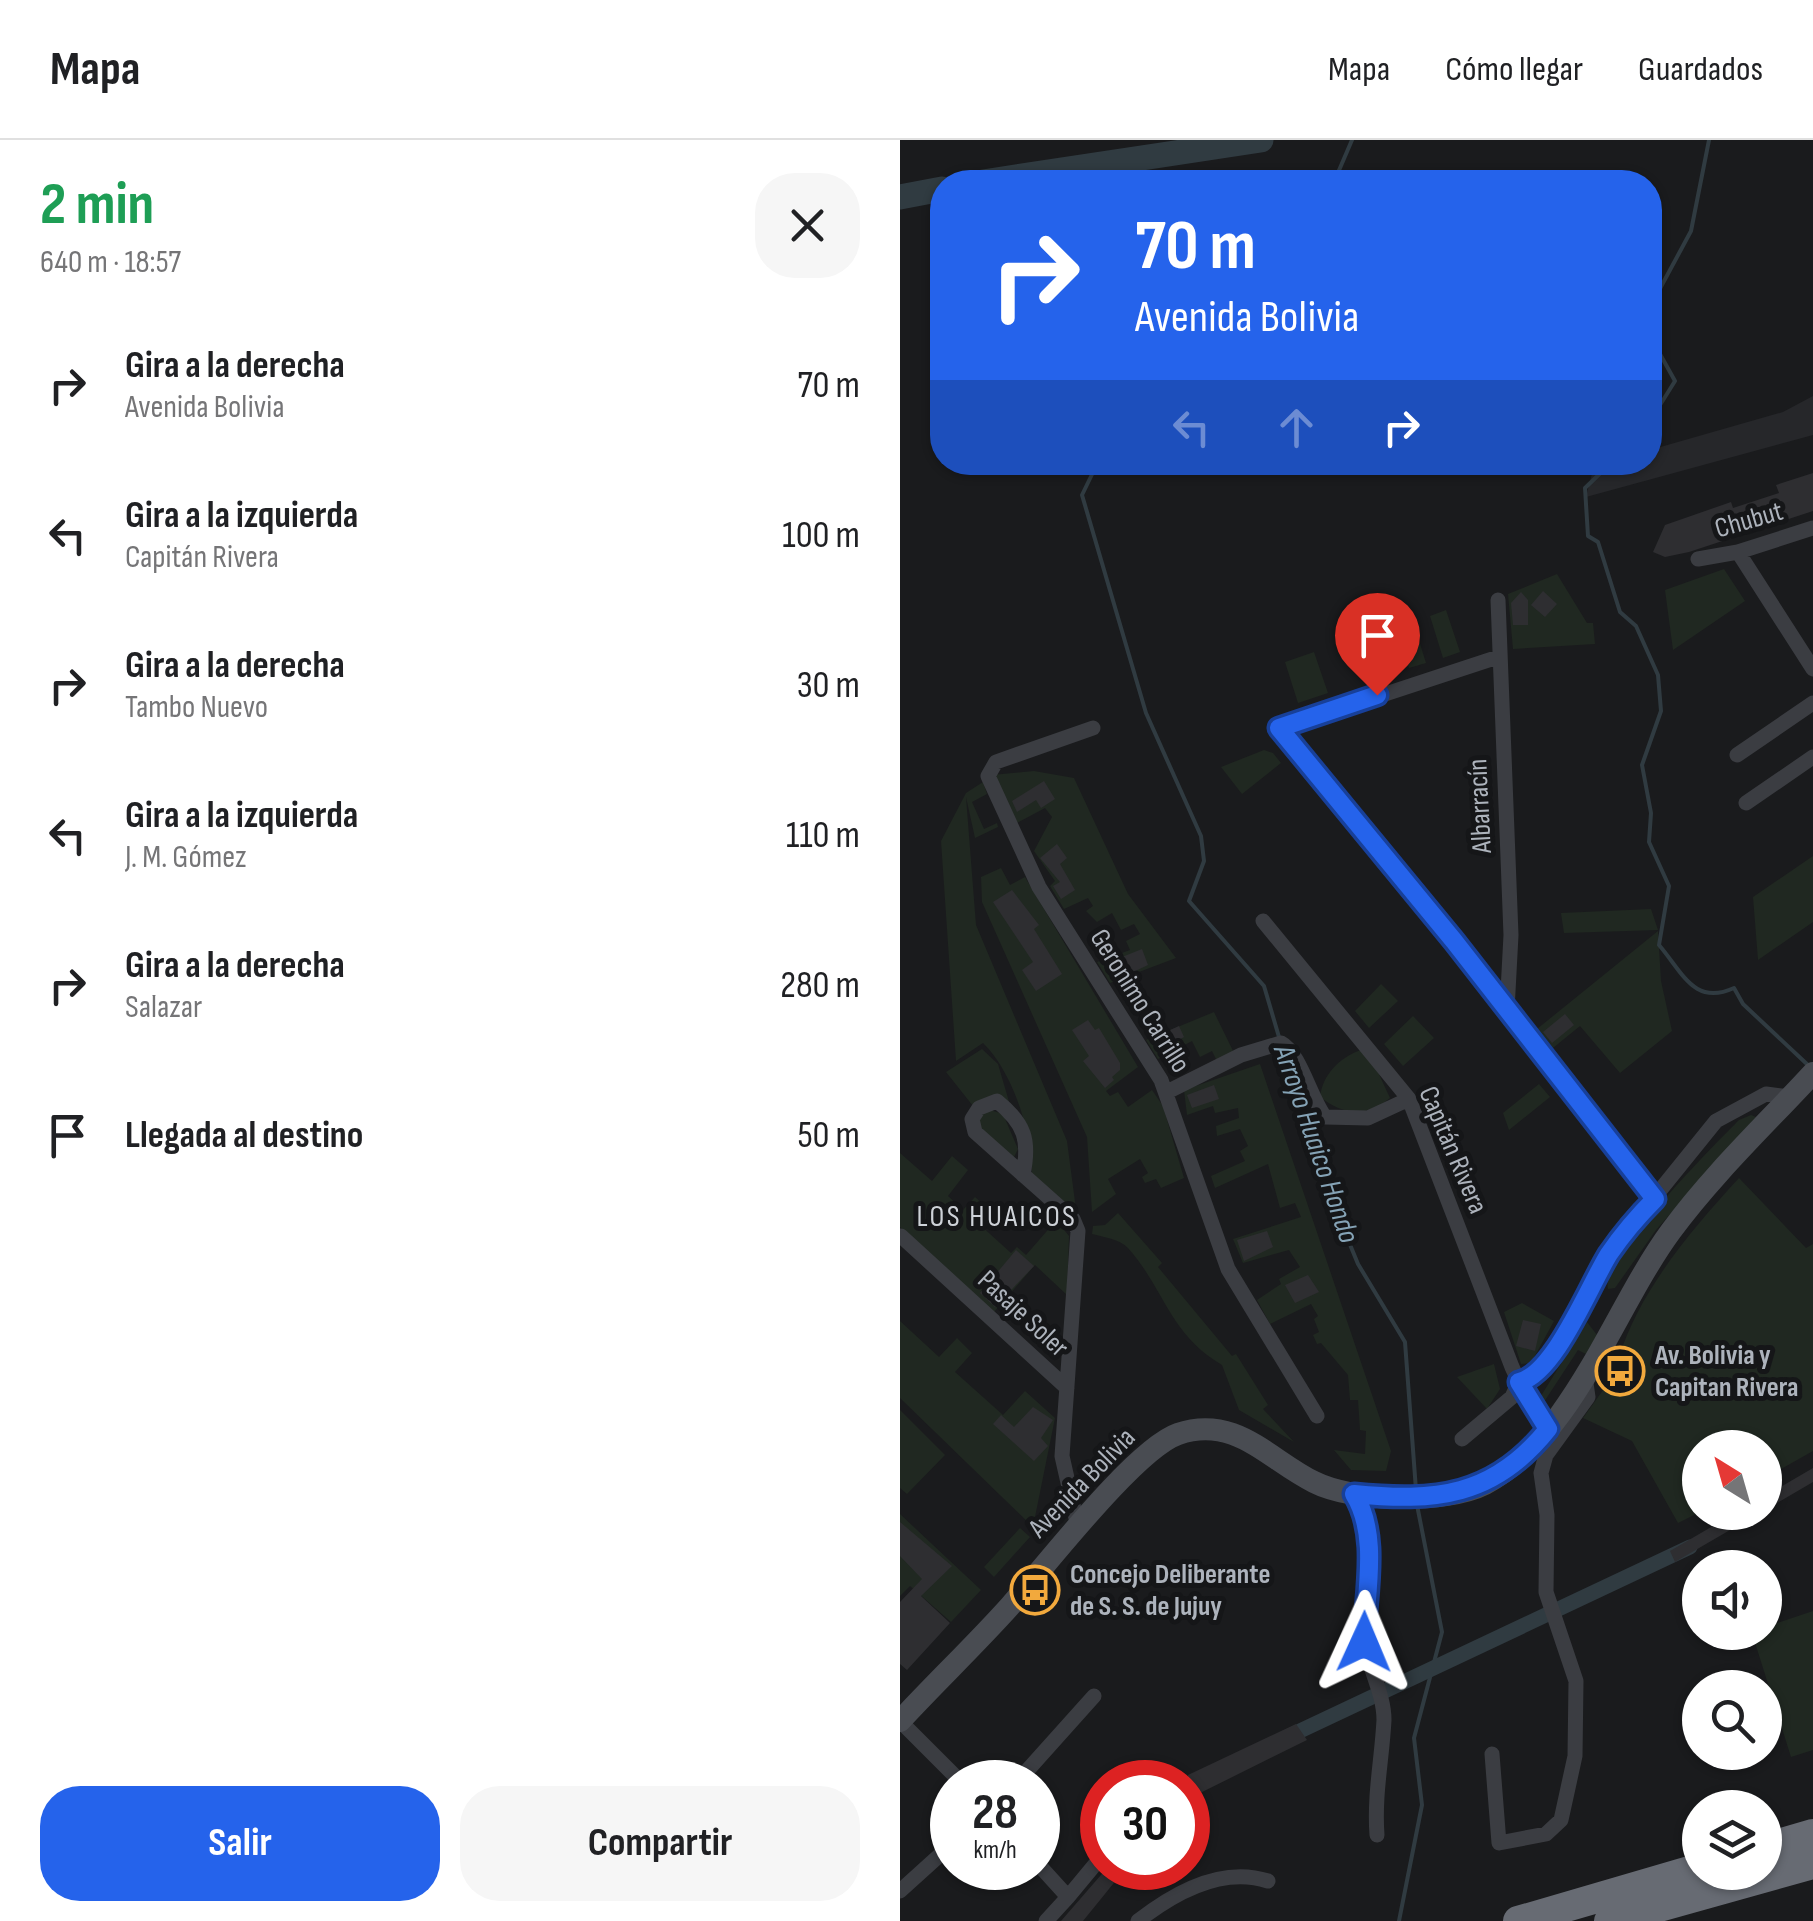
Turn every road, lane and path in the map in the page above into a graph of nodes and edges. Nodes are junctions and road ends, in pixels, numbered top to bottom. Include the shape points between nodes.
1 (1813, 528) edge
2 (1738, 552) junction
3 (1698, 560) dead end
4 (1498, 600) dead end
5 (1498, 657) junction
6 (1813, 668) edge
7 (1813, 702) edge
8 (1093, 728) dead end
9 (1736, 755) dead end
10 (1813, 756) edge
11 (1746, 803) dead end
12 (1264, 920) dead end
13 (1507, 1010) junction
14 (1802, 1084) edge
15 (1168, 1092) junction
16 (1408, 1099) junction
17 (1023, 1175) junction
18 (1655, 1199) junction
19 (901, 1236) edge
20 (1585, 1372) junction
21 (1519, 1382) junction
22 (1067, 1388) junction
23 (1317, 1416) dead end
24 (1548, 1429) junction
25 (1462, 1439) dead end
26 (1354, 1494) junction
27 (1078, 1527) junction
28 (1094, 1696) dead end
29 (900, 1721) edge
30 (1492, 1754) dead end
31 (939, 1760) edge
32 (1036, 1760) edge
33 (1813, 1834) edge
34 (1376, 1835) dead end
35 (1782, 1843) edge
36 (930, 1864) edge
37 (1813, 1864) edge
38 (1682, 1873) edge
39 (1268, 1881) dead end
40 (1080, 1883) edge
41 (1060, 1888) edge
42 (900, 1892) edge
43 (1068, 1897) junction
44 (1046, 1921) edge
45 (1138, 1921) edge
46 (1518, 1921) edge
47 (1610, 1921) edge

1 - 2 street, Chubut
2 - 3 street, Chubut
2 - 6 street
4 - 5 street, Albarracín
5 - 13 street, Albarracín via 1512,935
5 - 13 street via 1279,728
7 - 9 street
8 - 15 street, Geronimo Carrillo via 996,762 988,776 1039,887
10 - 11 street
12 - 16 street, Capitán Rivera
13 - 18 street
14 - 18 street via 1766,1094 1716,1121
14 - 20 street, Avenida Bolivia via 1672,1231
15 - 16 street via 1281,1043 1296,1058 1325,1117 1368,1118
15 - 23 street, Geronimo Carrillo via 1228,1269
16 - 21 street, Capitán Rivera
17 - 17 street via 974,1132 980,1108 996,1101 1015,1116 1029,1146
17 - 22 street via 1078,1231
18 - 21 street via 1611,1252 1539,1370
19 - 22 street, Pasaje Soler
20 - 24 street, Avenida Bolivia
20 - 30 street via 1588,1397 1546,1455 1541,1473 1546,1592 1576,1680 1575,1756 1561,1820 1546,1834 1499,1844
21 - 24 street, Capitán Rivera
21 - 25 street via 1512,1397
22 - 27 street via 1062,1456
24 - 26 street, Avenida Bolivia via 1508,1469 1476,1488 1456,1494
26 - 27 street, Avenida Bolivia via 1315,1482 1237,1434 1194,1430 1154,1449
26 - 34 street via 1369,1536 1364,1642 1384,1717
27 - 29 street, Avenida Bolivia
28 - 32 street
29 - 31 street
33 - 35 highway
36 - 42 street
37 - 47 highway
38 - 46 highway
39 - 45 street via 1232,1874 1175,1896
40 - 43 street
41 - 43 street
43 - 44 street

